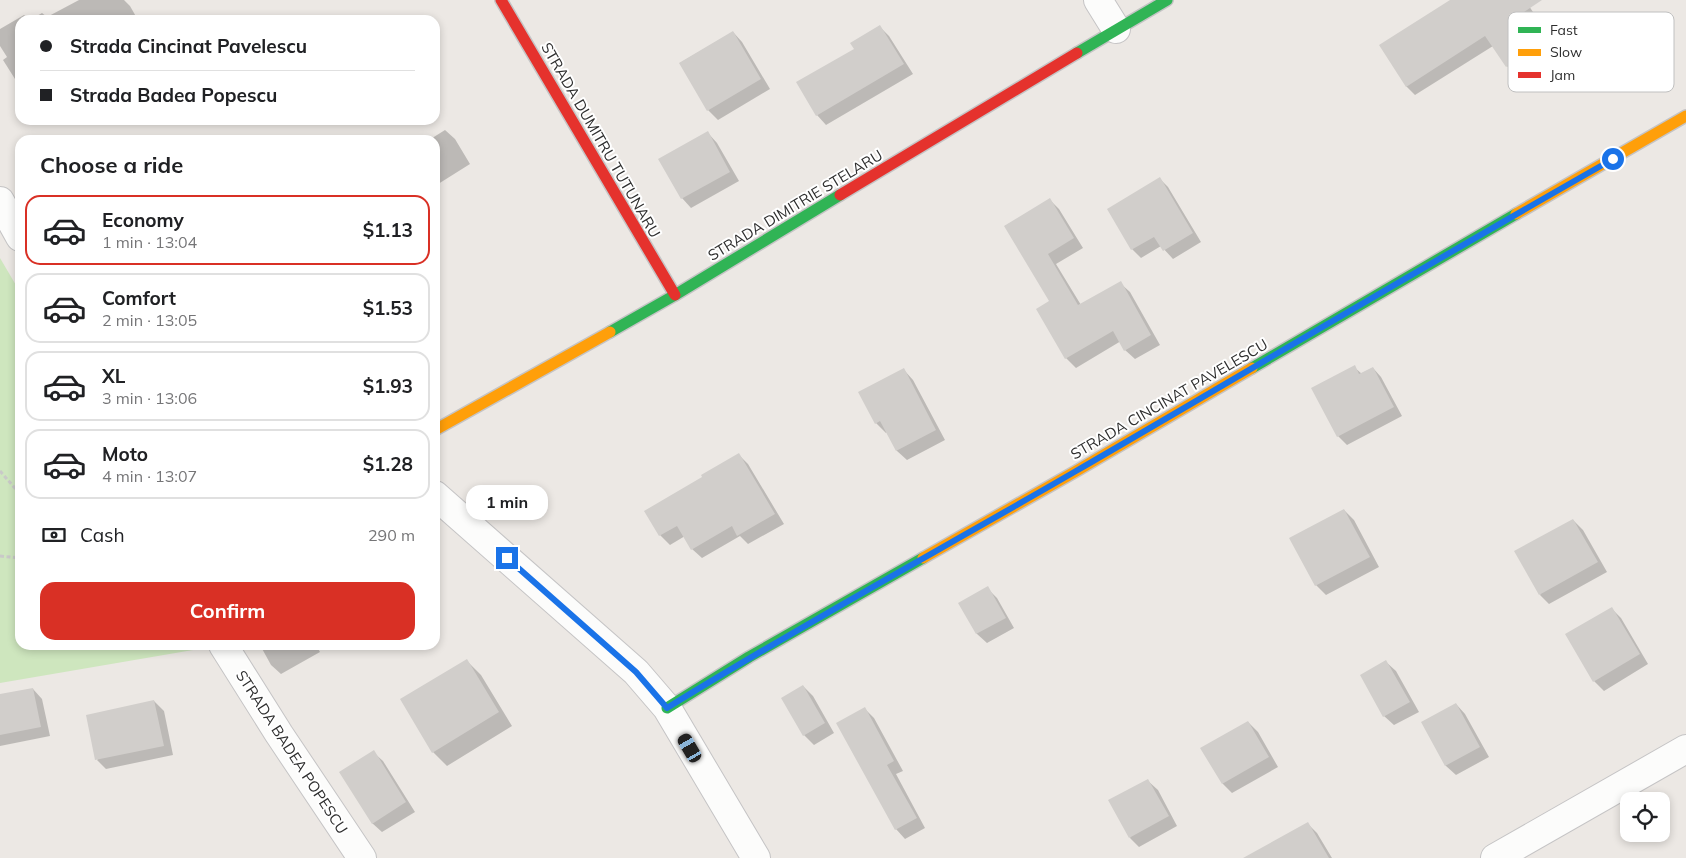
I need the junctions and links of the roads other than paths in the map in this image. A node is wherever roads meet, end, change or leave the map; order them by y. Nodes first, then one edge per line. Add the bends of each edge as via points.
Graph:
1 (501, 0) edge
2 (1098, 0) edge
3 (1167, 0) edge
4 (1116, 29) junction
5 (1686, 116) edge
6 (0, 201) edge
7 (15, 227) edge
8 (675, 295) junction
9 (440, 427) edge
10 (440, 499) edge
11 (226, 650) edge
12 (667, 708) junction
13 (1686, 750) edge
14 (362, 858) edge
15 (756, 858) edge
16 (1495, 858) edge

1 - 8 street, STRADA DUMITRU TUTUNARU
2 - 4 street
3 - 4 street, STRADA DIMITRIE STELARU
4 - 8 street, STRADA DIMITRIE STELARU
5 - 12 street, STRADA CINCINAT PAVELESCU via 1061,480 749,657
6 - 7 street
8 - 9 street, STRADA DIMITRIE STELARU
10 - 12 street via 636,672
11 - 14 street, STRADA BADEA POPESCU
12 - 15 street
13 - 16 street

